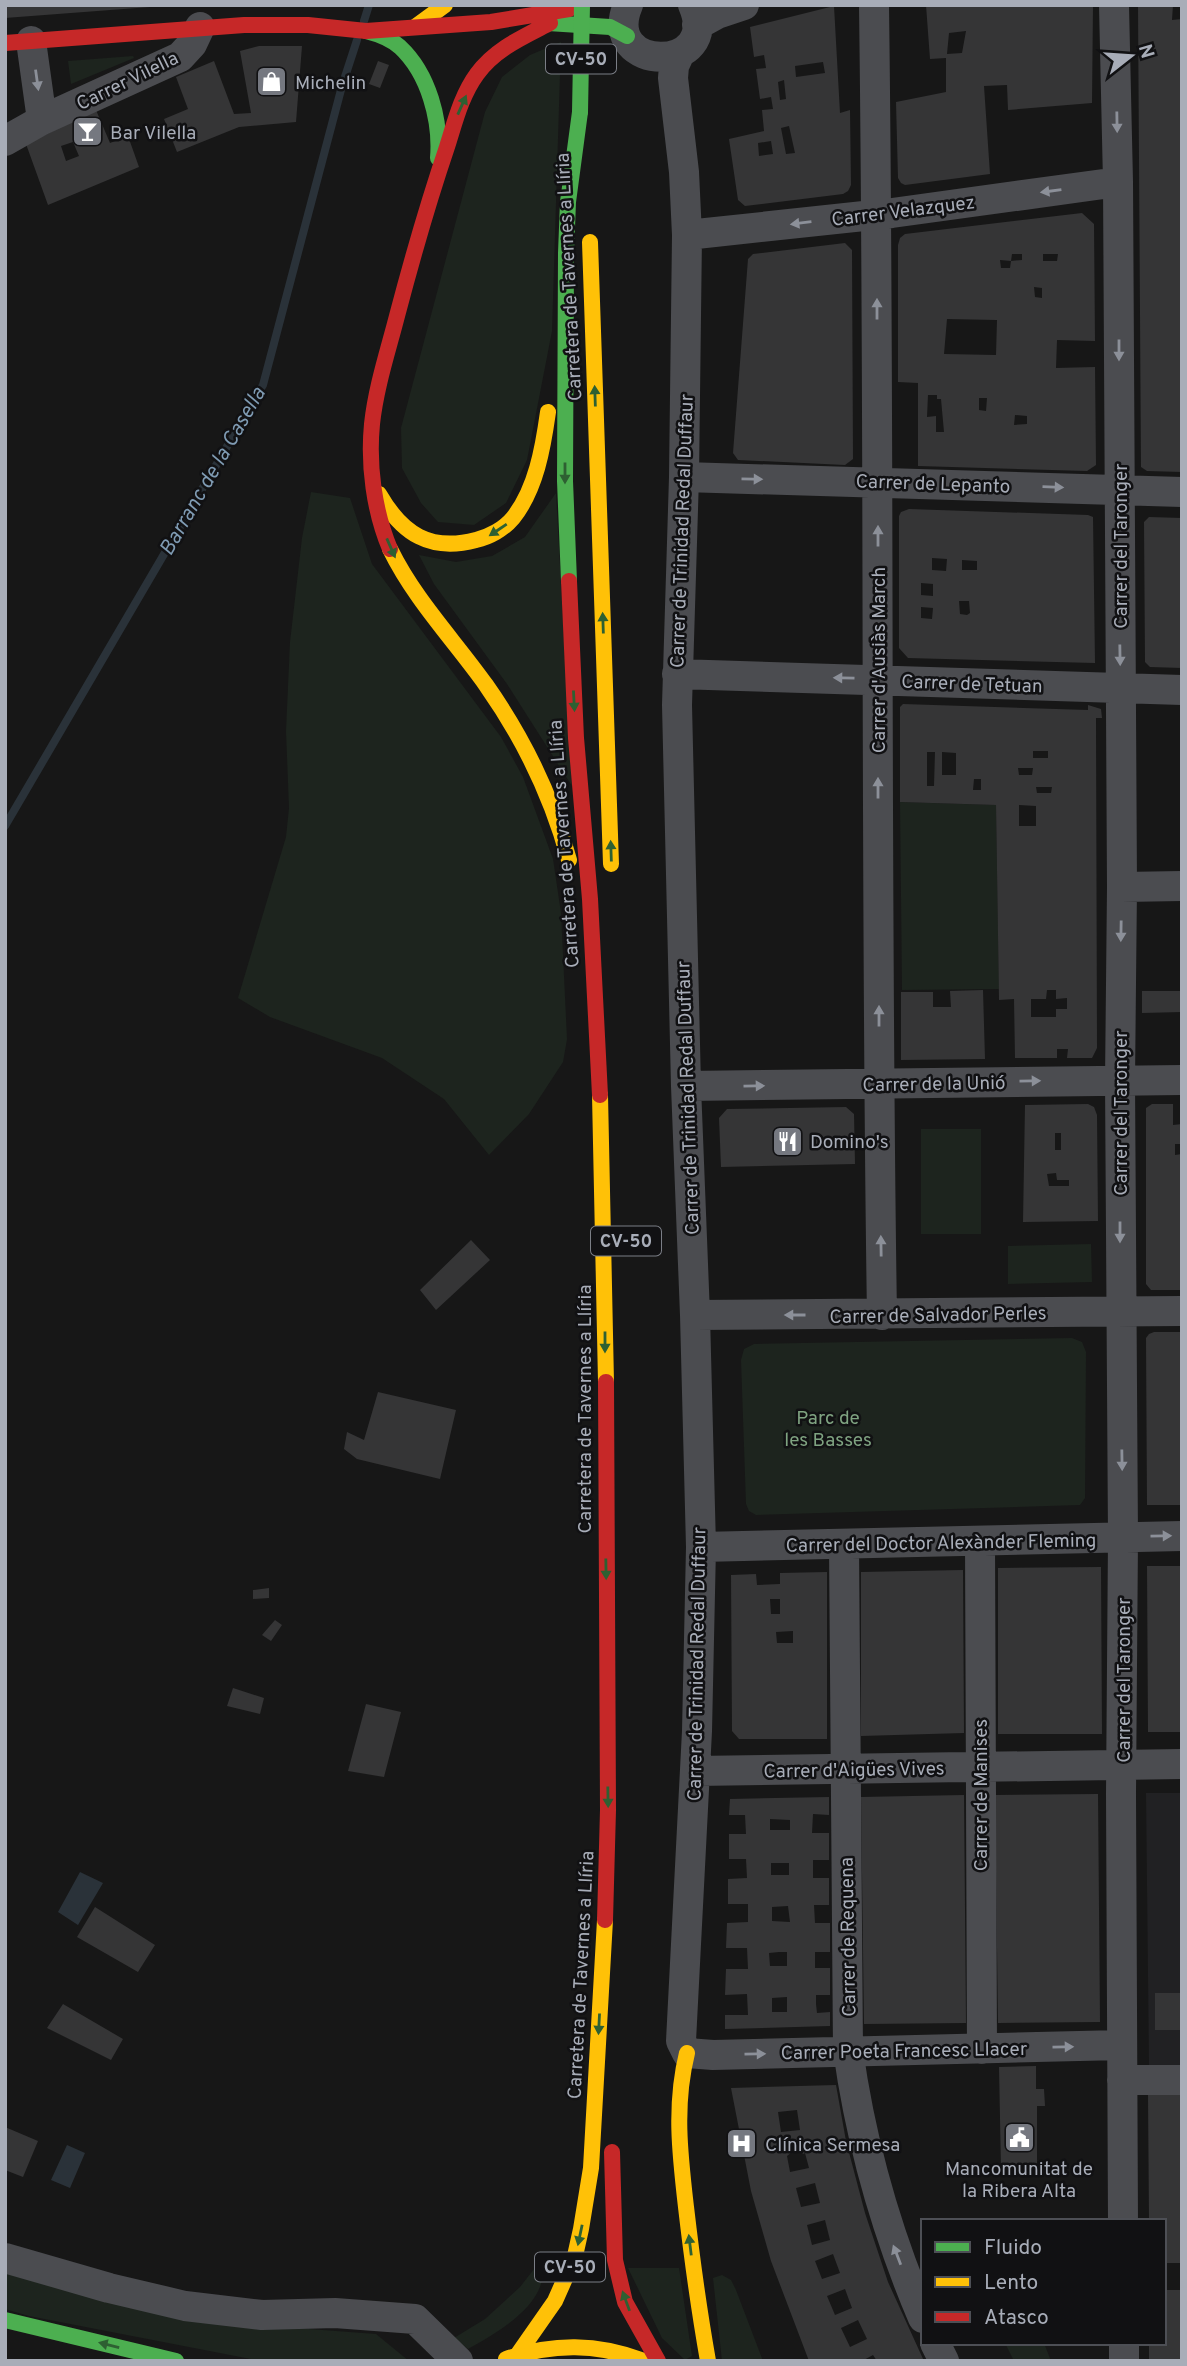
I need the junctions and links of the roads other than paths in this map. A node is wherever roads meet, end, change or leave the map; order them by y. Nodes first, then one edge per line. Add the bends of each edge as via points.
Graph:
1 (445, 5) edge
2 (582, 5) edge
3 (592, 5) edge
4 (628, 5) edge
5 (744, 5) edge
6 (874, 5) edge
7 (1114, 5) edge
8 (695, 15) edge
9 (187, 20) edge
10 (491, 22) junction
11 (550, 23) junction
12 (415, 27) junction
13 (393, 35) junction
14 (18, 41) edge
15 (631, 42) junction
16 (680, 53) junction
17 (580, 112) junction
18 (42, 120) junction
19 (5, 141) edge
20 (681, 141) junction
21 (586, 176) dead end
22 (1118, 183) junction
23 (431, 192) junction
24 (877, 214) junction
25 (590, 229) dead end
26 (687, 235) junction
27 (565, 306) junction
28 (684, 477) junction
29 (878, 481) junction
30 (374, 483) junction
31 (1118, 489) junction
32 (1182, 492) edge
33 (677, 674) junction
34 (877, 679) junction
35 (1121, 688) junction
36 (1182, 690) edge
37 (612, 877) dead end
38 (1182, 886) edge
39 (1122, 887) junction
40 (1182, 1080) edge
41 (1120, 1081) junction
42 (879, 1084) junction
43 (686, 1086) junction
44 (605, 1273) junction
45 (1121, 1311) junction
46 (1182, 1311) edge
47 (695, 1315) junction
48 (882, 1315) junction
49 (1182, 1536) edge
50 (1123, 1538) junction
51 (980, 1542) junction
52 (844, 1545) junction
53 (701, 1547) junction
54 (1182, 1764) edge
55 (980, 1766) junction
56 (1122, 1766) junction
57 (845, 1769) junction
58 (695, 1771) junction
59 (1121, 2045) junction
60 (982, 2049) junction
61 (848, 2050) junction
62 (687, 2053) junction
63 (1122, 2080) junction
64 (1182, 2080) edge
65 (612, 2132) dead end
66 (1123, 2219) edge
67 (5, 2258) edge
68 (921, 2313) edge
69 (5, 2320) edge
70 (936, 2345) edge
71 (518, 2354) junction
72 (176, 2361) edge
73 (458, 2361) edge
74 (502, 2361) edge
75 (644, 2361) edge
76 (658, 2361) edge
77 (708, 2361) edge
78 (944, 2361) edge

1 - 12 main road
2 - 17 main road, Carretera de Tavernes a Llíria / CV-50, bridge
3 - 10 main road
4 - 15 street via 625,19
5 - 8 street
6 - 24 street, Carrer d'Ausiàs March
7 -> 22 street, Carrer del Taronger
8 - 16 street via 692,41
9 - 13 main road via 308,25
9 - 14 main road
9 - 18 street, Carrer Vilella via 192,44 180,57
10 - 11 main road
10 - 12 main road
11 - 15 main road via 610,27
23 -> 11 main road via 475,76 496,53
12 - 13 main road
13 - 23 main road via 411,60 435,114 439,153
14 -> 18 street
15 - 16 street via 641,53 656,58
15 - 20 street, Carrer de Trinidad Redal Duffaur via 657,82
16 - 20 street, Carrer de Trinidad Redal Duffaur via 673,78
17 - 21 main road, Carretera de Tavernes a Llíria / CV-50
17 - 27 main road, Carretera de Tavernes a Llíria / CV-50 via 568,202
18 - 19 street, Carrer Vilella
20 - 26 street, Carrer de Trinidad Redal Duffaur
22 -> 24 street, Carrer Velazquez
22 -> 31 street, Carrer del Taronger
23 - 30 main road via 377,396 371,436
24 -> 26 street, Carrer Velazquez
29 -> 24 street, Carrer d'Ausiàs March
37 -> 25 main road, Carretera de Tavernes a Llíria
26 - 28 street, Carrer de Trinidad Redal Duffaur
27 -> 30 main road via 543,444 512,520 489,536 463,545 441,545 400,524
27 -> 44 main road, Carretera de Tavernes a Llíria / CV-50 via 569,610 600,1091
28 -> 29 street, Carrer de Lepanto
28 - 33 street, Carrer de Trinidad Redal Duffaur
29 -> 31 street, Carrer de Lepanto
34 -> 29 street, Carrer d'Ausiàs March
30 -> 44 main road via 389,547 410,585 487,687 528,753 562,831 578,917 595,1200
31 - 32 street, Carrer de Lepanto
31 -> 35 street, Carrer del Taronger
34 -> 33 street, Carrer de Tetuan
33 - 43 street, Carrer de Trinidad Redal Duffaur
34 - 35 street, Carrer de Tetuan
42 -> 34 street, Carrer d'Ausiàs March
35 - 36 street, Carrer de Tetuan
35 - 39 street, Carrer del Taronger
38 - 39 street
39 -> 41 street, Carrer del Taronger
40 - 41 street, Carrer de la Unió
42 -> 41 street, Carrer de la Unió
41 -> 45 street, Carrer del Taronger
43 -> 42 street, Carrer de la Unió
48 -> 42 street, Carrer d'Ausiàs March
43 - 47 street, Carrer de Trinidad Redal Duffaur
44 -> 71 main road, Carretera de Tavernes a Llíria / CV-50 via 608,1810 591,2168 575,2256 555,2301
45 - 46 street, Carrer de Salvador Perles
45 - 48 street, Carrer de Salvador Perles
45 -> 50 street, Carrer del Taronger
48 -> 47 street, Carrer de Salvador Perles
47 - 53 street, Carrer de Trinidad Redal Duffaur
50 -> 49 street, Carrer del Doctor Alexànder Fleming
50 - 51 street, Carrer del Doctor Alexànder Fleming
50 - 56 street, Carrer del Taronger
51 - 52 street, Carrer del Doctor Alexànder Fleming
51 - 55 street, Carrer de Manises
52 - 53 street, Carrer del Doctor Alexànder Fleming
52 - 57 street, Carrer de Requena
53 - 58 street, Carrer de Trinidad Redal Duffaur
54 - 56 street, Carrer d'Aigües Vives
55 - 56 street, Carrer d'Aigües Vives
55 - 57 street, Carrer d'Aigües Vives
55 - 60 street, Carrer de Manises
56 - 59 street, Carrer del Taronger
57 - 58 street, Carrer d'Aigües Vives
57 - 61 street, Carrer de Requena
58 - 62 street, Carrer de Trinidad Redal Duffaur via 681,2042
60 -> 59 street, Carrer Poeta Francesc Llacer
59 - 63 street, Carrer del Taronger
60 - 61 street, Carrer Poeta Francesc Llacer
62 -> 61 street, Carrer Poeta Francesc Llacer
68 -> 61 street, Carrer de Requena via 877,2196
77 -> 62 main road via 680,2162 677,2102
63 - 64 street
63 - 66 street, Carrer del Taronger
76 -> 65 main road, CV-50 via 625,2302 615,2260
67 - 73 street via 185,2306 262,2315 335,2313 415,2319
72 -> 69 main road
70 - 78 street
71 - 74 main road
71 - 75 main road via 542,2348 593,2347

